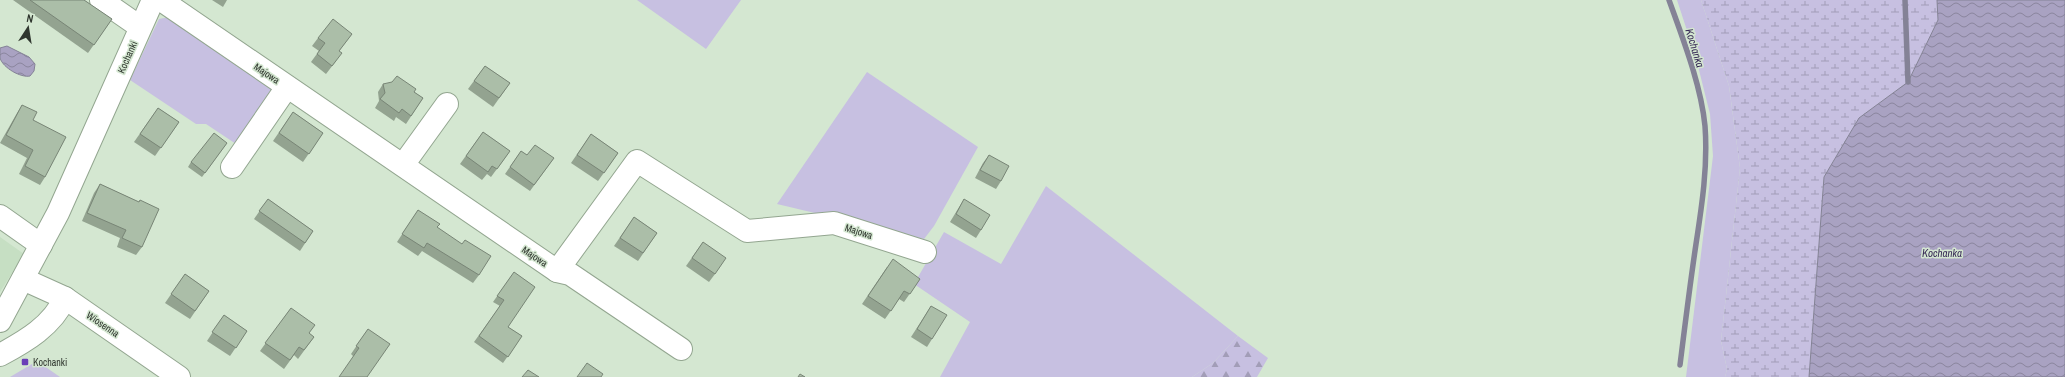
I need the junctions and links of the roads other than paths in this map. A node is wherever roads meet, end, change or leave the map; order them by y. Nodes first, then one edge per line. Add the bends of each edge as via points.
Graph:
1 (101, 0) edge
2 (153, 0) edge
3 (161, 0) edge
4 (140, 27) junction
5 (287, 87) junction
6 (447, 104) dead end
7 (403, 165) junction
8 (232, 167) dead end
9 (0, 216) edge
10 (41, 245) junction
11 (925, 252) dead end
12 (557, 271) junction
13 (23, 279) junction
14 (65, 298) junction
15 (0, 321) edge
16 (681, 349) dead end
17 (0, 355) edge
18 (179, 377) edge

1 - 4 street
2 - 4 street, Kochanki
3 - 5 street, Majowa
4 - 10 street, Kochanki via 58,213
5 - 7 street, Majowa
5 - 8 street
6 - 7 street
7 - 12 street, Majowa
9 - 10 street
10 - 13 street, Kochanki
11 - 12 street, Majowa via 834,223 747,231 637,161
12 - 16 street via 570,274
13 - 14 street, Wiosenna
13 - 15 street, Kochanki
14 - 17 street via 59,312 49,323 18,346
14 - 18 street, Wiosenna

